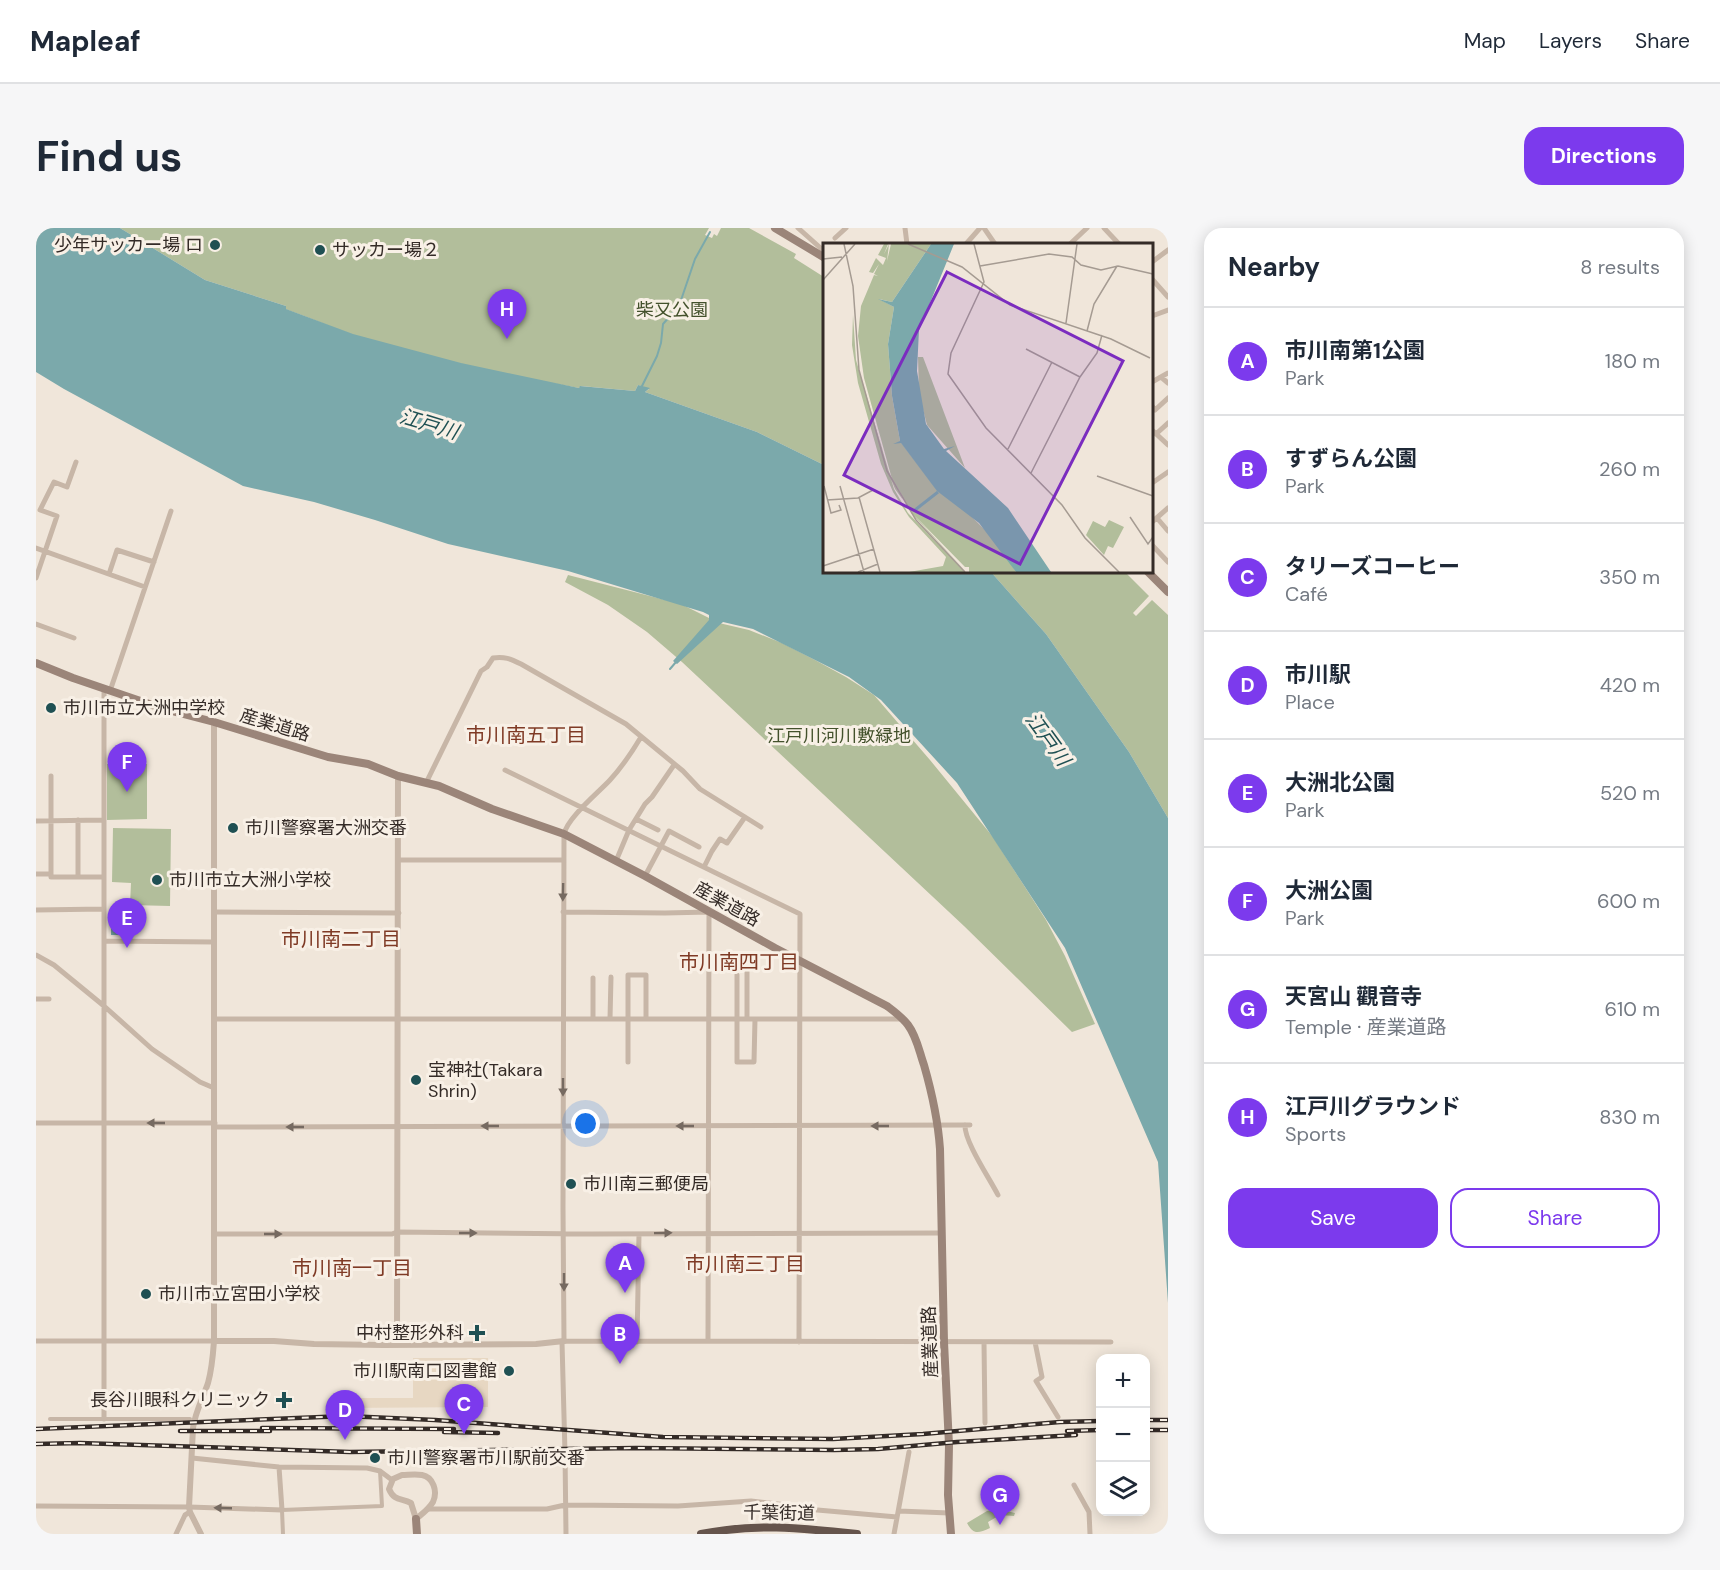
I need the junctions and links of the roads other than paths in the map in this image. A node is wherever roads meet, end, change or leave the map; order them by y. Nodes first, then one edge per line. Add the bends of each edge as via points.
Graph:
1 (775, 228) edge
2 (798, 228) edge
3 (846, 228) edge
4 (905, 228) edge
5 (982, 228) edge
6 (1087, 228) edge
7 (1104, 228) edge
8 (835, 238) dead end
9 (907, 243) edge
10 (967, 243) edge
11 (994, 243) edge
12 (1071, 243) edge
13 (1118, 243) edge
14 (823, 250) edge
15 (1168, 250) edge
16 (823, 257) edge
17 (1153, 261) edge
18 (1153, 280) edge
19 (1168, 297) edge
20 (1168, 310) edge
21 (1153, 316) edge
22 (1168, 373) edge
23 (1161, 377) junction
24 (1153, 381) edge
25 (1168, 383) edge
26 (1168, 398) edge
27 (1153, 407) edge
28 (1168, 423) edge
29 (1154, 432) edge
30 (1168, 445) edge
31 (76, 462) dead end
32 (1168, 472) edge
33 (1153, 482) edge
34 (36, 499) edge
35 (43, 503) junction
36 (1168, 508) edge
37 (171, 511) dead end
38 (1154, 520) edge
39 (1168, 531) edge
40 (1153, 546) edge
41 (36, 548) edge
42 (45, 551) junction
43 (154, 562) junction
44 (1168, 562) edge
45 (37, 571) edge
46 (1152, 573) edge
47 (109, 574) junction
48 (36, 578) edge
49 (145, 587) junction
50 (1168, 592) edge
51 (36, 624) edge
52 (74, 638) dead end
53 (36, 663) edge
54 (107, 690) junction
55 (214, 722) junction
56 (641, 737) junction
57 (674, 765) junction
58 (505, 770) dead end
59 (51, 776) dead end
60 (398, 776) junction
61 (426, 783) junction
62 (583, 808) junction
63 (745, 818) junction
64 (636, 819) junction
65 (78, 820) junction
66 (104, 820) junction
67 (36, 821) edge
68 (52, 821) junction
69 (760, 827) dead end
70 (629, 830) junction
71 (658, 830) dead end
72 (564, 834) junction
73 (662, 846) junction
74 (699, 847) dead end
75 (399, 860) junction
76 (563, 860) junction
77 (615, 861) junction
78 (704, 867) junction
79 (36, 874) edge
80 (51, 874) junction
81 (645, 876) junction
82 (78, 877) junction
83 (104, 878) junction
84 (104, 909) junction
85 (36, 910) edge
86 (213, 912) junction
87 (563, 912) junction
88 (709, 912) junction
89 (399, 913) junction
90 (104, 941) junction
91 (214, 942) junction
92 (36, 956) edge
93 (801, 962) junction
94 (747, 968) dead end
95 (737, 975) dead end
96 (593, 978) dead end
97 (610, 978) dead end
98 (36, 999) edge
99 (49, 999) dead end
100 (104, 1006) junction
101 (214, 1019) junction
102 (562, 1019) junction
103 (593, 1019) junction
104 (610, 1019) junction
105 (628, 1019) junction
106 (646, 1019) junction
107 (709, 1019) junction
108 (737, 1019) junction
109 (747, 1019) junction
110 (754, 1019) junction
111 (800, 1019) junction
112 (904, 1019) junction
113 (398, 1020) junction
114 (628, 1062) dead end
115 (214, 1088) junction
116 (36, 1123) edge
117 (103, 1123) junction
118 (214, 1125) junction
119 (398, 1126) junction
120 (563, 1126) junction
121 (709, 1126) junction
122 (800, 1126) junction
123 (939, 1126) junction
124 (998, 1195) dead end
125 (397, 1232) junction
126 (564, 1233) junction
127 (709, 1233) junction
128 (942, 1233) junction
129 (215, 1234) junction
130 (639, 1234) junction
131 (801, 1234) junction
132 (36, 1341) edge
133 (103, 1341) junction
134 (214, 1341) junction
135 (563, 1341) junction
136 (708, 1341) junction
137 (637, 1342) junction
138 (799, 1342) junction
139 (944, 1342) junction
140 (984, 1342) junction
141 (1035, 1342) junction
142 (1111, 1342) dead end
143 (397, 1345) junction
144 (1058, 1417) dead end
145 (50, 1419) dead end
146 (104, 1419) junction
147 (190, 1419) dead end
148 (986, 1423) dead end
149 (909, 1452) dead end
150 (192, 1458) junction
151 (279, 1467) junction
152 (380, 1471) junction
153 (392, 1480) junction
154 (1074, 1485) dead end
155 (565, 1505) junction
156 (36, 1506) edge
157 (190, 1509) junction
158 (427, 1509) junction
159 (282, 1510) junction
160 (949, 1513) junction
161 (898, 1514) junction
162 (417, 1519) junction
163 (176, 1534) edge
164 (201, 1534) edge
165 (283, 1534) edge
166 (417, 1534) edge
167 (566, 1534) edge
168 (701, 1534) edge
169 (857, 1534) edge
170 (894, 1534) edge
171 (951, 1534) edge
172 (1090, 1534) edge

1 - 16 main road
2 - 14 street
3 - 8 street
4 - 9 street
5 - 10 street
5 - 11 street
6 - 12 street
7 - 13 street
15 - 17 street
18 - 19 street
20 - 21 street
22 - 23 street
23 - 24 street
23 - 25 street
26 - 27 street via 1155,410
28 - 29 street
29 - 30 street
31 - 35 street via 67,487 54,482
32 - 33 street
34 - 35 street
35 - 42 street via 40,510 57,516
36 - 38 street
37 - 43 street
38 - 39 street
40 - 44 street
41 - 42 street
42 - 45 street
42 - 47 street
43 - 47 street via 117,550
43 - 49 street
45 - 48 street
46 - 50 main road
47 - 49 street
49 - 54 street
51 - 52 street
53 - 54 main road, 産業道路
54 - 55 main road, 産業道路
54 - 66 street
55 - 60 main road, 産業道路 via 328,757 368,764
55 - 86 street
56 - 57 street
56 - 61 street via 606,711 510,658 493,658 481,671
56 - 62 street via 612,779
57 - 63 street via 700,789
57 - 64 street
58 - 62 street
59 - 68 street
60 - 61 main road, 産業道路
60 - 75 street
61 - 72 main road, 産業道路
62 - 70 street
62 - 72 street via 566,825
63 - 69 street
63 - 78 street via 727,843 720,839
64 - 70 street
64 - 71 street
65 - 66 street
65 - 68 street
65 - 82 street
66 - 83 street
67 - 68 street
68 - 80 street
70 - 73 street
70 - 77 street
72 - 76 street
72 - 77 main road, 産業道路
73 - 74 street via 669,831
73 - 78 street
73 - 81 street
75 - 76 street
75 - 89 street
76 -> 87 street
77 - 81 main road, 産業道路
78 - 93 street via 800,914
79 - 80 street
80 - 82 street
81 - 88 main road, 産業道路
82 - 83 street
83 - 84 street
84 - 85 street
84 - 90 street
86 - 89 street
86 - 91 street
87 - 88 street
87 - 102 street
88 - 93 main road, 産業道路
88 - 107 street
89 - 113 street
90 - 91 street
90 - 100 street
91 - 101 street
92 - 100 street via 54,965
93 - 111 street
93 - 112 main road, 産業道路 via 887,1006
94 - 109 street
95 - 108 street
96 - 103 street
97 - 104 street
98 - 99 street
100 - 115 street via 152,1049
100 - 117 street
101 - 113 street
101 - 115 street
102 - 103 street
102 - 113 street
102 -> 120 street
103 - 104 street
104 - 105 street
105 - 106 street
105 - 106 street via 628,975 646,975
105 - 114 street
106 - 107 street
107 - 108 street
107 - 121 street
108 - 109 street
108 - 110 street via 737,1062 754,1062
109 - 110 street
110 - 111 street
111 - 112 street
111 - 122 street
112 - 123 main road, 産業道路 via 917,1042
113 - 119 street
115 - 118 street
116 - 117 street
118 -> 117 street
117 - 133 street
119 -> 118 street
118 - 129 street
120 -> 119 street
119 - 125 street
121 -> 120 street
120 - 126 street
121 - 122 street
121 - 127 street
123 -> 122 street
122 - 131 street
123 - 124 street via 968,1125 964,1130
123 - 128 main road, 産業道路
125 -> 126 street
129 -> 125 street
125 - 143 street
126 - 130 street
126 -> 135 street
130 -> 127 street
127 - 131 street
127 - 136 street
128 - 131 street
128 - 139 main road, 産業道路
129 - 134 street
130 - 137 street
131 - 138 street
132 - 133 street
133 - 134 street
133 - 146 street
134 - 143 street
134 - 150 street via 213,1364 194,1417
135 - 137 street
135 - 143 street
135 - 155 street
136 - 137 street
136 - 138 street
138 - 139 street
139 - 140 street
139 - 160 main road, 産業道路
140 - 141 street
140 - 148 street
141 - 142 street
141 - 144 street via 1042,1377 1036,1381
145 - 146 street
146 - 147 street
149 - 161 street
150 - 151 street
150 - 157 street
151 - 152 street
151 - 159 street
152 - 153 street
152 - 159 street via 382,1506
153 - 158 street via 402,1475 428,1477 435,1493
153 - 162 street via 391,1494 411,1503
154 - 172 street via 1089,1512
155 - 158 street via 547,1509
155 - 161 street via 678,1506 751,1501 806,1509
155 - 167 street
156 - 157 street
159 -> 157 street
157 - 163 street
157 - 164 street
158 - 162 street
159 - 165 street
160 - 161 street
160 - 171 main road, 産業道路
161 - 170 street
162 - 166 main road
168 - 169 highway, 千葉街道 via 759,1527

